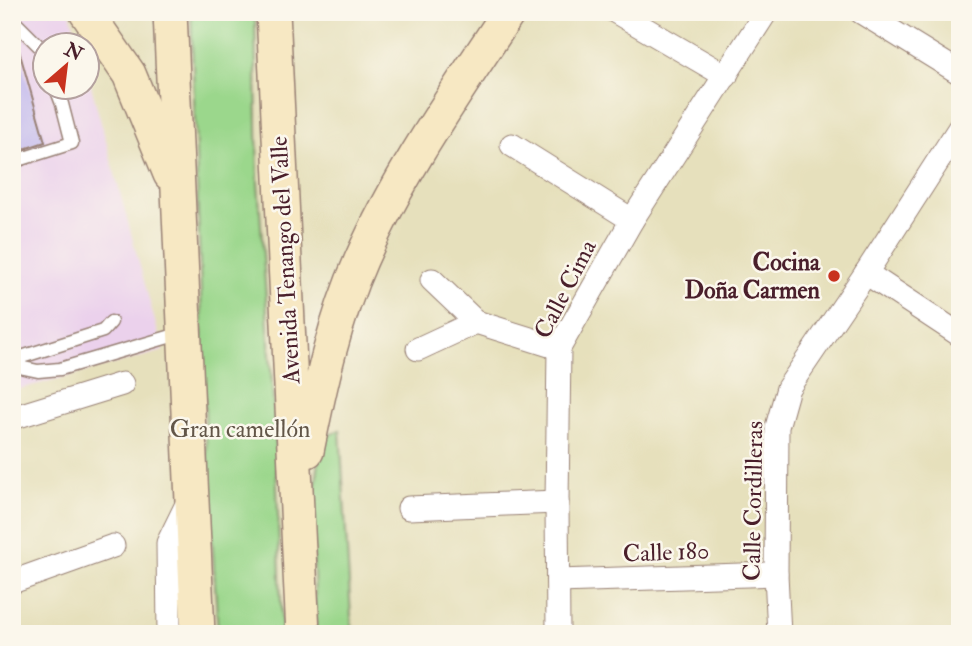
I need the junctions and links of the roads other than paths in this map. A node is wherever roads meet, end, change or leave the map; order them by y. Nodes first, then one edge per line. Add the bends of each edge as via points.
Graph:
1 (86, 12) edge
2 (274, 12) edge
3 (509, 12) edge
4 (616, 12) edge
5 (766, 12) edge
6 (861, 12) edge
7 (12, 19) edge
8 (165, 19) edge
9 (32, 39) edge
10 (960, 73) edge
11 (726, 76) junction
12 (61, 102) edge
13 (960, 127) edge
14 (512, 145) dead end
15 (12, 162) edge
16 (180, 199) junction
17 (632, 220) junction
18 (866, 273) junction
19 (432, 280) dead end
20 (111, 322) dead end
21 (476, 323) junction
22 (185, 332) junction
23 (960, 335) edge
24 (559, 348) junction
25 (418, 349) dead end
26 (12, 360) edge
27 (122, 384) dead end
28 (12, 418) edge
29 (192, 494) junction
30 (557, 502) junction
31 (297, 505) junction
32 (409, 508) dead end
33 (113, 546) dead end
34 (776, 575) junction
35 (12, 582) edge
36 (558, 582) junction
37 (169, 634) edge
38 (198, 634) edge
39 (303, 634) edge
40 (558, 634) edge
41 (779, 634) edge

1 - 16 main road via 129,74
2 - 31 main road, Avenida Tenango del Valle
3 - 31 main road via 406,170 360,261 324,365
4 - 11 street
5 - 11 street, Calle Cima
6 - 10 street
7 - 9 lane
8 - 16 main road
11 - 17 street, Calle Cima
12 - 15 lane via 72,143
13 - 18 street, Calle Cordilleras
14 - 17 street
16 - 22 main road
17 - 24 street, Calle Cima
18 - 23 street
18 - 34 street, Calle Cordilleras via 788,388 777,427
19 - 21 street
20 - 26 lane via 103,331
21 - 24 street
21 - 25 street
22 - 26 lane via 60,369 38,371
22 - 29 main road
24 - 30 street, Calle Cima
27 - 28 street
29 - 37 street via 168,543
29 - 38 main road
30 - 32 street
30 - 36 street, Calle Cima
31 - 39 main road, Avenida Tenango del Valle
33 - 35 street
34 - 36 street, Calle 180
34 - 41 street, Calle Cordilleras
36 - 40 street, Calle Cima

